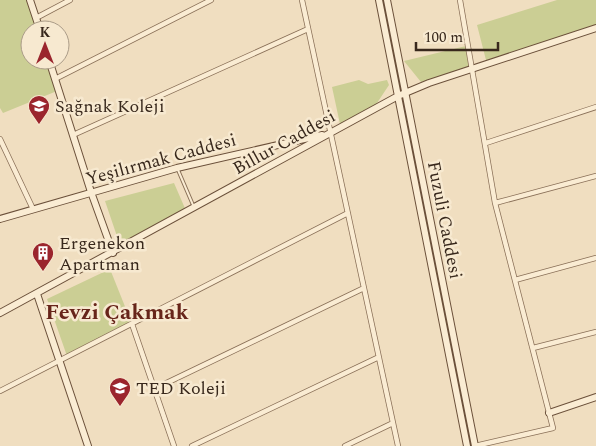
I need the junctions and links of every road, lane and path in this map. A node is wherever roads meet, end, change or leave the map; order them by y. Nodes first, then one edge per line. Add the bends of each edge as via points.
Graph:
1 (30, 0) edge
2 (70, 0) edge
3 (211, 0) edge
4 (302, 0) edge
5 (379, 0) edge
6 (387, 0) edge
7 (460, 0) edge
8 (36, 18) joint
9 (596, 28) edge
10 (308, 29) junction
11 (472, 68) junction
12 (52, 70) edge
13 (55, 79) junction
14 (401, 94) junction
15 (596, 107) edge
16 (331, 133) junction
17 (73, 135) junction
18 (0, 139) edge
19 (486, 143) junction
20 (177, 168) junction
21 (596, 176) edge
22 (91, 192) junction
23 (496, 203) junction
24 (195, 208) junction
25 (34, 209) junction
26 (348, 213) junction
27 (0, 219) edge
28 (113, 253) junction
29 (596, 258) edge
30 (515, 280) junction
31 (364, 288) junction
32 (37, 294) junction
33 (0, 313) edge
34 (132, 324) junction
35 (596, 332) edge
36 (533, 348) junction
37 (379, 357) junction
38 (60, 360) junction
39 (154, 389) junction
40 (0, 391) edge
41 (596, 397) edge
42 (550, 413) junction
43 (393, 423) junction
44 (88, 446) edge
45 (174, 446) edge
46 (192, 446) edge
47 (346, 446) edge
48 (398, 446) edge
49 (467, 446) edge
50 (475, 446) edge

1 - 8 street
2 - 8 street
3 - 13 street
4 - 10 street
5 - 14 street, Fuzuli Caddesi
6 - 14 street, Fuzuli Caddesi
7 - 11 street
9 - 11 street, Billur Caddesi
10 - 16 street
10 - 17 street
11 - 14 street, Billur Caddesi
11 - 19 street
12 - 13 street
13 - 17 street
14 - 16 street, Billur Caddesi
14 - 49 street, Fuzuli Caddesi
14 - 50 street, Fuzuli Caddesi
15 - 19 street
16 - 20 street, Yeşilırmak Caddesi
16 - 24 street, Billur Caddesi
16 - 26 street
17 - 22 street
18 - 25 street
19 - 23 street
20 - 22 street, Yeşilırmak Caddesi
20 - 24 lane
21 - 23 street
22 - 25 street, Yeşilırmak Caddesi
22 - 28 street
23 - 30 street
24 - 28 street, Billur Caddesi
25 - 27 street, Yeşilırmak Caddesi
26 - 31 street
26 - 34 street
28 - 32 street, Billur Caddesi
29 - 30 street
30 - 36 street
31 - 37 street
31 - 39 street
32 - 33 street, Billur Caddesi
32 - 38 street
34 - 38 street
34 - 39 street
35 - 36 street
36 - 42 street
37 - 43 street
37 - 46 street
38 - 40 street
38 - 44 street
39 - 45 street
41 - 42 street
42 - 50 street via 553,428
43 - 47 street
43 - 48 street

